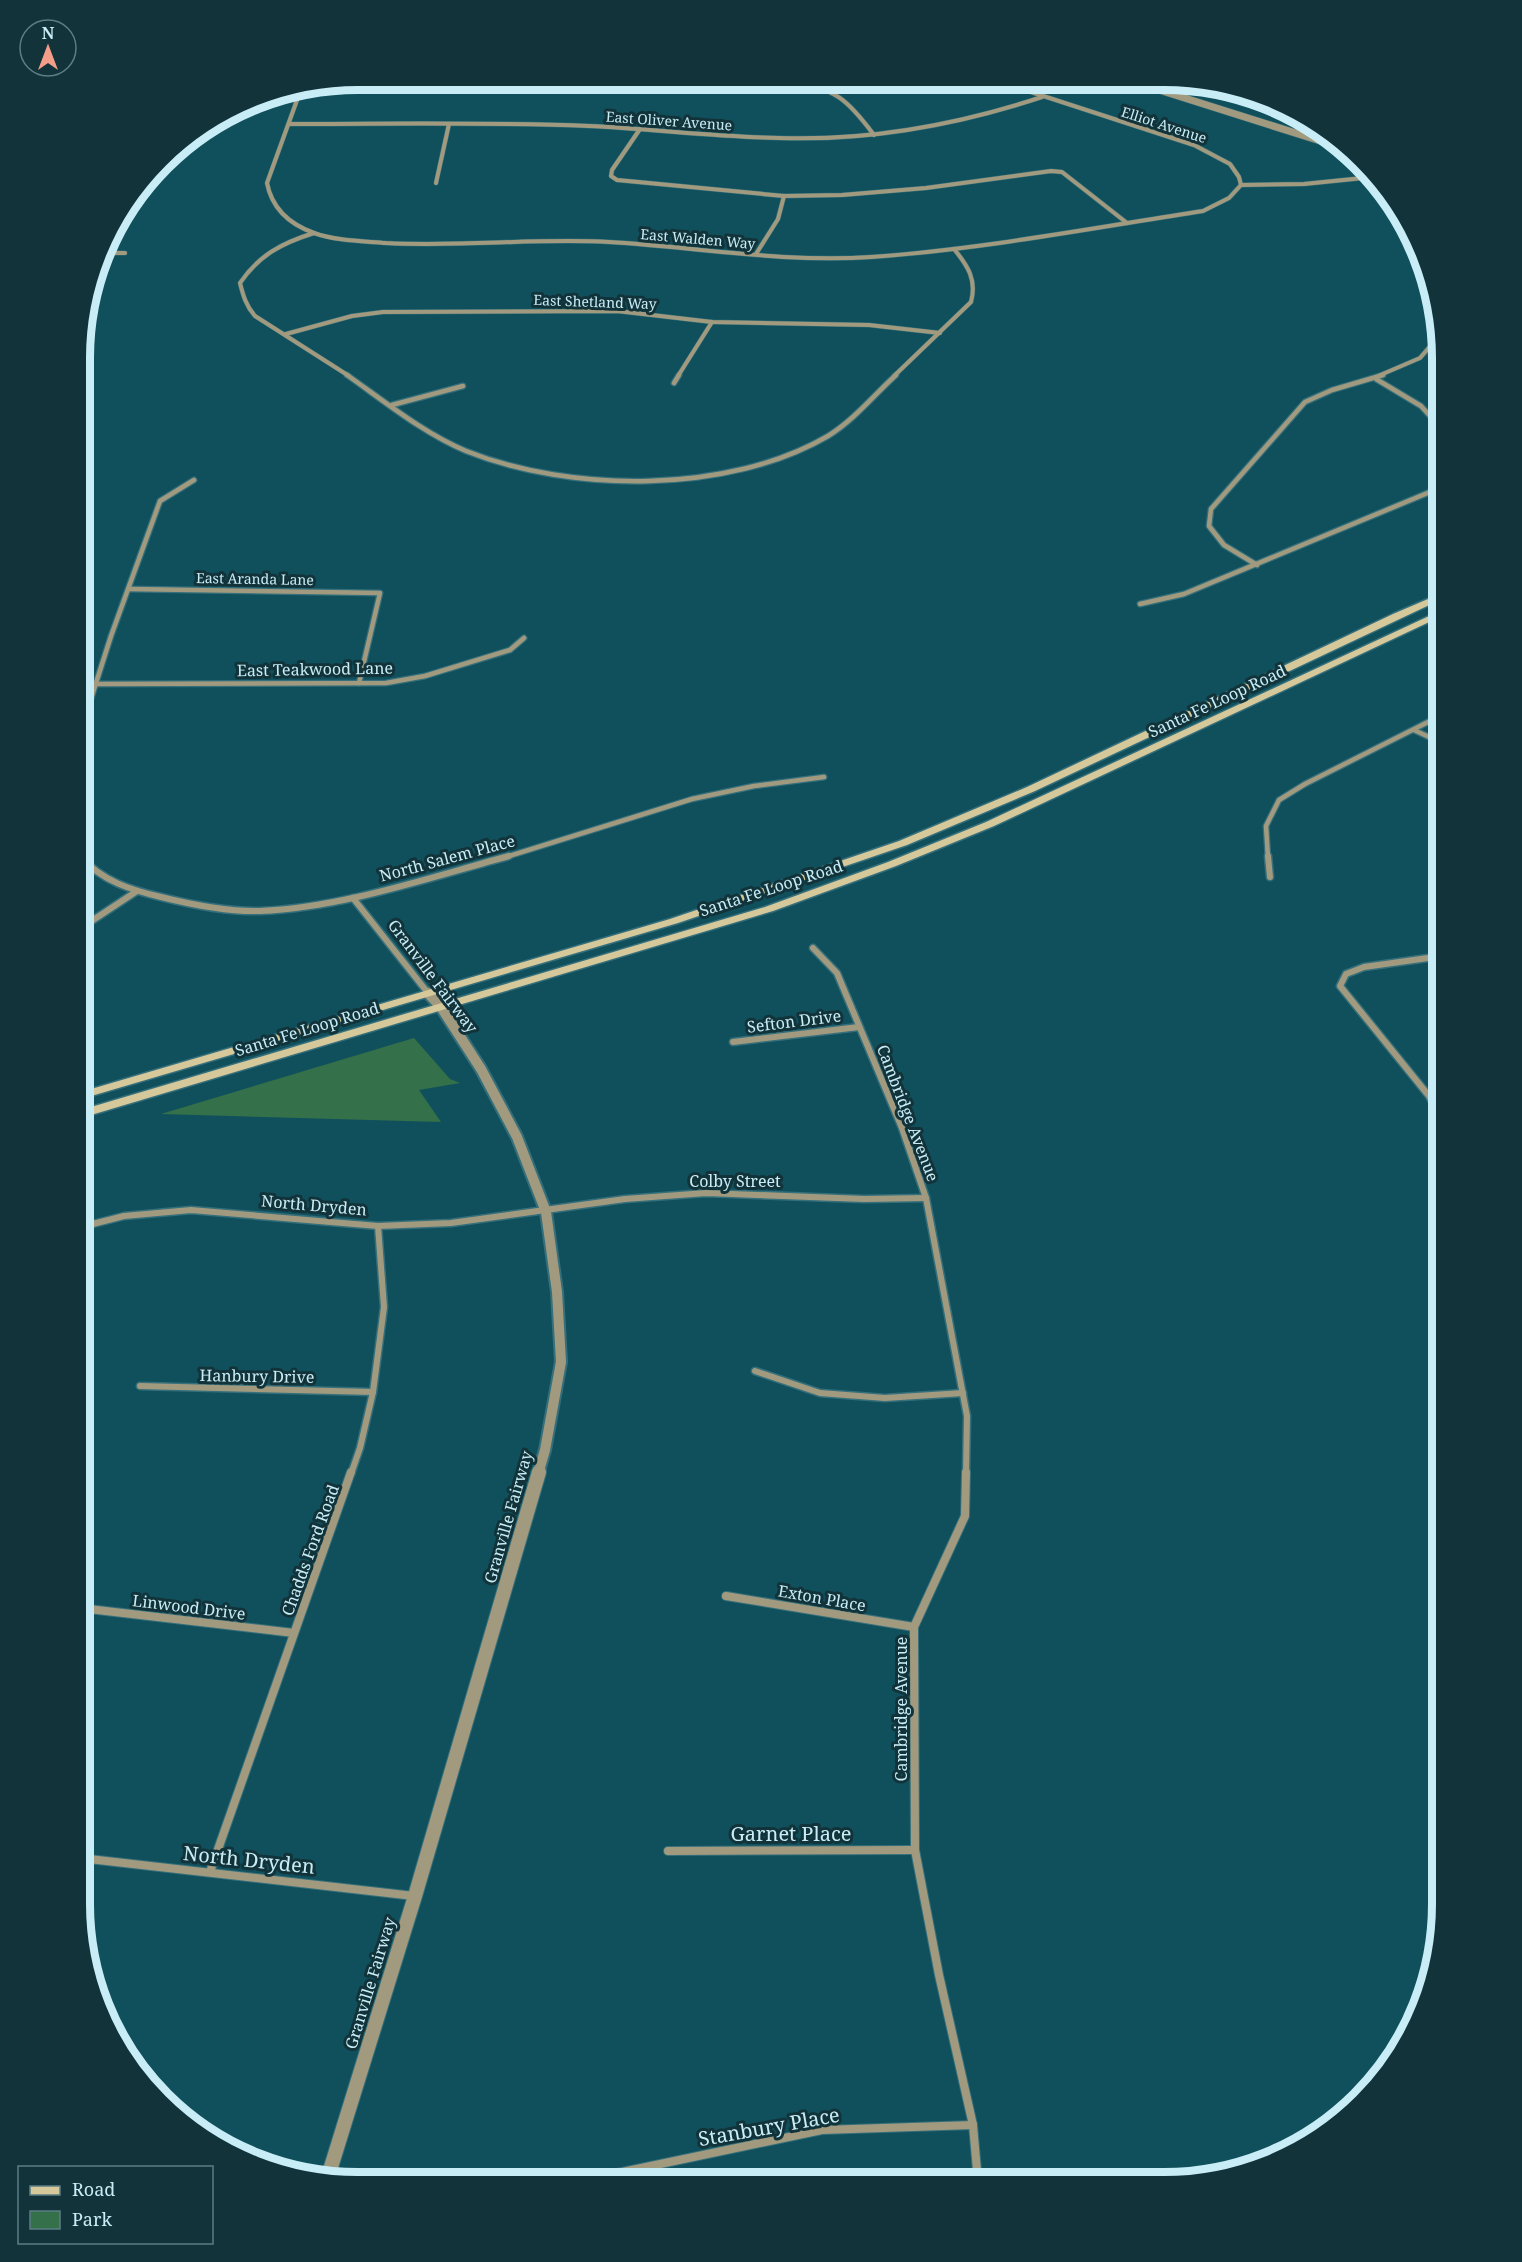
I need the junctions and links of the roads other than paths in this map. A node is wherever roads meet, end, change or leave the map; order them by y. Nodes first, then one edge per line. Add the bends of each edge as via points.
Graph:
1 (825, 90) edge
2 (1022, 90) edge
3 (1159, 90) edge
4 (299, 97) edge
5 (1042, 97) junction
6 (290, 124) junction
7 (449, 124) junction
8 (640, 129) junction
9 (873, 135) junction
10 (1322, 141) edge
11 (1362, 178) edge
12 (436, 183) dead end
13 (1241, 185) junction
14 (784, 196) junction
15 (1127, 223) junction
16 (314, 232) junction
17 (954, 249) junction
18 (112, 253) edge
19 (125, 253) dead end
20 (756, 254) junction
21 (712, 322) junction
22 (940, 333) junction
23 (286, 334) junction
24 (1431, 345) edge
25 (1376, 379) junction
26 (674, 382) dead end
27 (463, 386) dead end
28 (392, 405) junction
29 (1432, 414) edge
30 (194, 480) dead end
31 (1432, 491) edge
32 (1257, 565) junction
33 (129, 589) junction
34 (1432, 601) edge
35 (1140, 604) dead end
36 (1432, 618) edge
37 (524, 638) dead end
38 (359, 683) junction
39 (97, 684) junction
40 (90, 704) edge
41 (1432, 720) edge
42 (1414, 730) junction
43 (1432, 738) edge
44 (824, 777) dead end
45 (90, 866) edge
46 (1270, 877) dead end
47 (137, 891) junction
48 (353, 898) junction
49 (90, 922) edge
50 (813, 948) dead end
51 (1432, 957) edge
52 (428, 993) junction
53 (441, 1007) junction
54 (859, 1027) junction
55 (733, 1042) dead end
56 (90, 1093) edge
57 (1432, 1102) edge
58 (90, 1111) edge
59 (926, 1198) junction
60 (546, 1212) junction
61 (90, 1225) edge
62 (378, 1226) junction
63 (754, 1371) dead end
64 (140, 1386) dead end
65 (373, 1392) junction
66 (963, 1393) junction
67 (726, 1596) dead end
68 (90, 1609) edge
69 (914, 1627) junction
70 (294, 1633) junction
71 (915, 1850) junction
72 (668, 1851) dead end
73 (90, 1859) edge
74 (210, 1872) junction
75 (415, 1896) junction
76 (973, 2125) junction
77 (330, 2170) edge
78 (622, 2172) edge
79 (977, 2172) edge

1 - 9 street via 850,101
2 - 5 street, Elliot Avenue
3 - 10 street
4 - 6 street, East Walden Way
5 - 9 street, East Oliver Avenue via 958,122
5 - 13 street, Elliot Avenue via 1219,156 1233,166
6 - 7 street, East Oliver Avenue
6 - 16 street, East Walden Way via 267,183 270,199 283,216
7 - 8 street, East Oliver Avenue
7 - 12 street
8 - 9 street, East Oliver Avenue via 792,138
8 - 14 street via 612,170 611,176 616,180
11 - 13 street
13 - 15 street, East Walden Way via 1224,202 1203,211
14 - 15 street via 878,193 1051,171 1062,172
14 - 20 street via 778,218
15 - 17 street, East Walden Way
16 - 20 street, East Walden Way via 391,245 607,242
16 - 23 street via 268,252 250,265 240,283 244,301 255,315
17 - 20 street, East Walden Way via 858,257
17 - 22 street via 973,274 974,293 971,302
18 - 19 street
21 - 22 street, East Shetland Way via 869,326
21 - 23 street, East Shetland Way via 617,311 418,310 352,316
21 - 26 street
22 - 28 street via 829,435 806,449 767,463 714,475 611,480 523,468 466,451
23 - 28 street
24 - 25 street via 1420,358
25 - 29 street
25 - 32 street via 1332,390 1305,402 1211,509 1209,526 1224,545
27 - 28 street
30 - 33 street via 160,501
31 - 32 street
32 - 35 street via 1184,594
33 - 38 street, East Aranda Lane via 380,593
33 - 39 street
34 - 52 main road, Santa Fe Loop Road via 1031,789 903,843 674,921
36 - 53 main road, Santa Fe Loop Road via 990,824 892,864 769,909
37 - 38 street, East Teakwood Lane via 510,650 425,676
38 - 39 street, East Teakwood Lane
39 - 40 street
41 - 42 street
42 - 43 street
42 - 46 street via 1279,800 1266,826
44 - 48 street, North Salem Place via 711,794 554,843
45 - 47 street, North Salem Place
47 - 48 street, North Salem Place via 194,905 260,911
47 - 49 street
48 - 52 street, Granville Fairway
50 - 54 street, Cambridge Avenue via 837,973
51 - 57 street via 1364,967 1346,974 1340,986
52 - 53 street, Granville Fairway
52 - 56 main road, Santa Fe Loop Road
53 - 58 main road, Santa Fe Loop Road
53 - 60 street, Granville Fairway via 481,1069 517,1137
54 - 55 street, Sefton Drive
54 - 59 street, Cambridge Avenue via 902,1128
59 - 60 street, Colby Street via 706,1193
59 - 66 street, Cambridge Avenue
60 - 62 street, North Dryden via 451,1223
60 - 75 street, Granville Fairway via 561,1362 545,1450
61 - 62 street, North Dryden via 124,1216 190,1210
62 - 65 street, Chadds Ford Road via 384,1307
63 - 66 street via 820,1393 885,1398
64 - 65 street, Hanbury Drive
65 - 70 street, Chadds Ford Road via 360,1448
66 - 69 street, Cambridge Avenue via 967,1416 965,1515
67 - 69 street, Exton Place
68 - 70 street, Linwood Drive
69 - 71 street, Cambridge Avenue
70 - 74 street, Chadds Ford Road
71 - 72 street, Garnet Place
71 - 76 street, Cambridge Avenue
73 - 74 street, North Dryden
74 - 75 street, North Dryden
75 - 77 street, Granville Fairway
76 - 78 street, Stanbury Place via 822,2130
76 - 79 street, Cambridge Avenue

